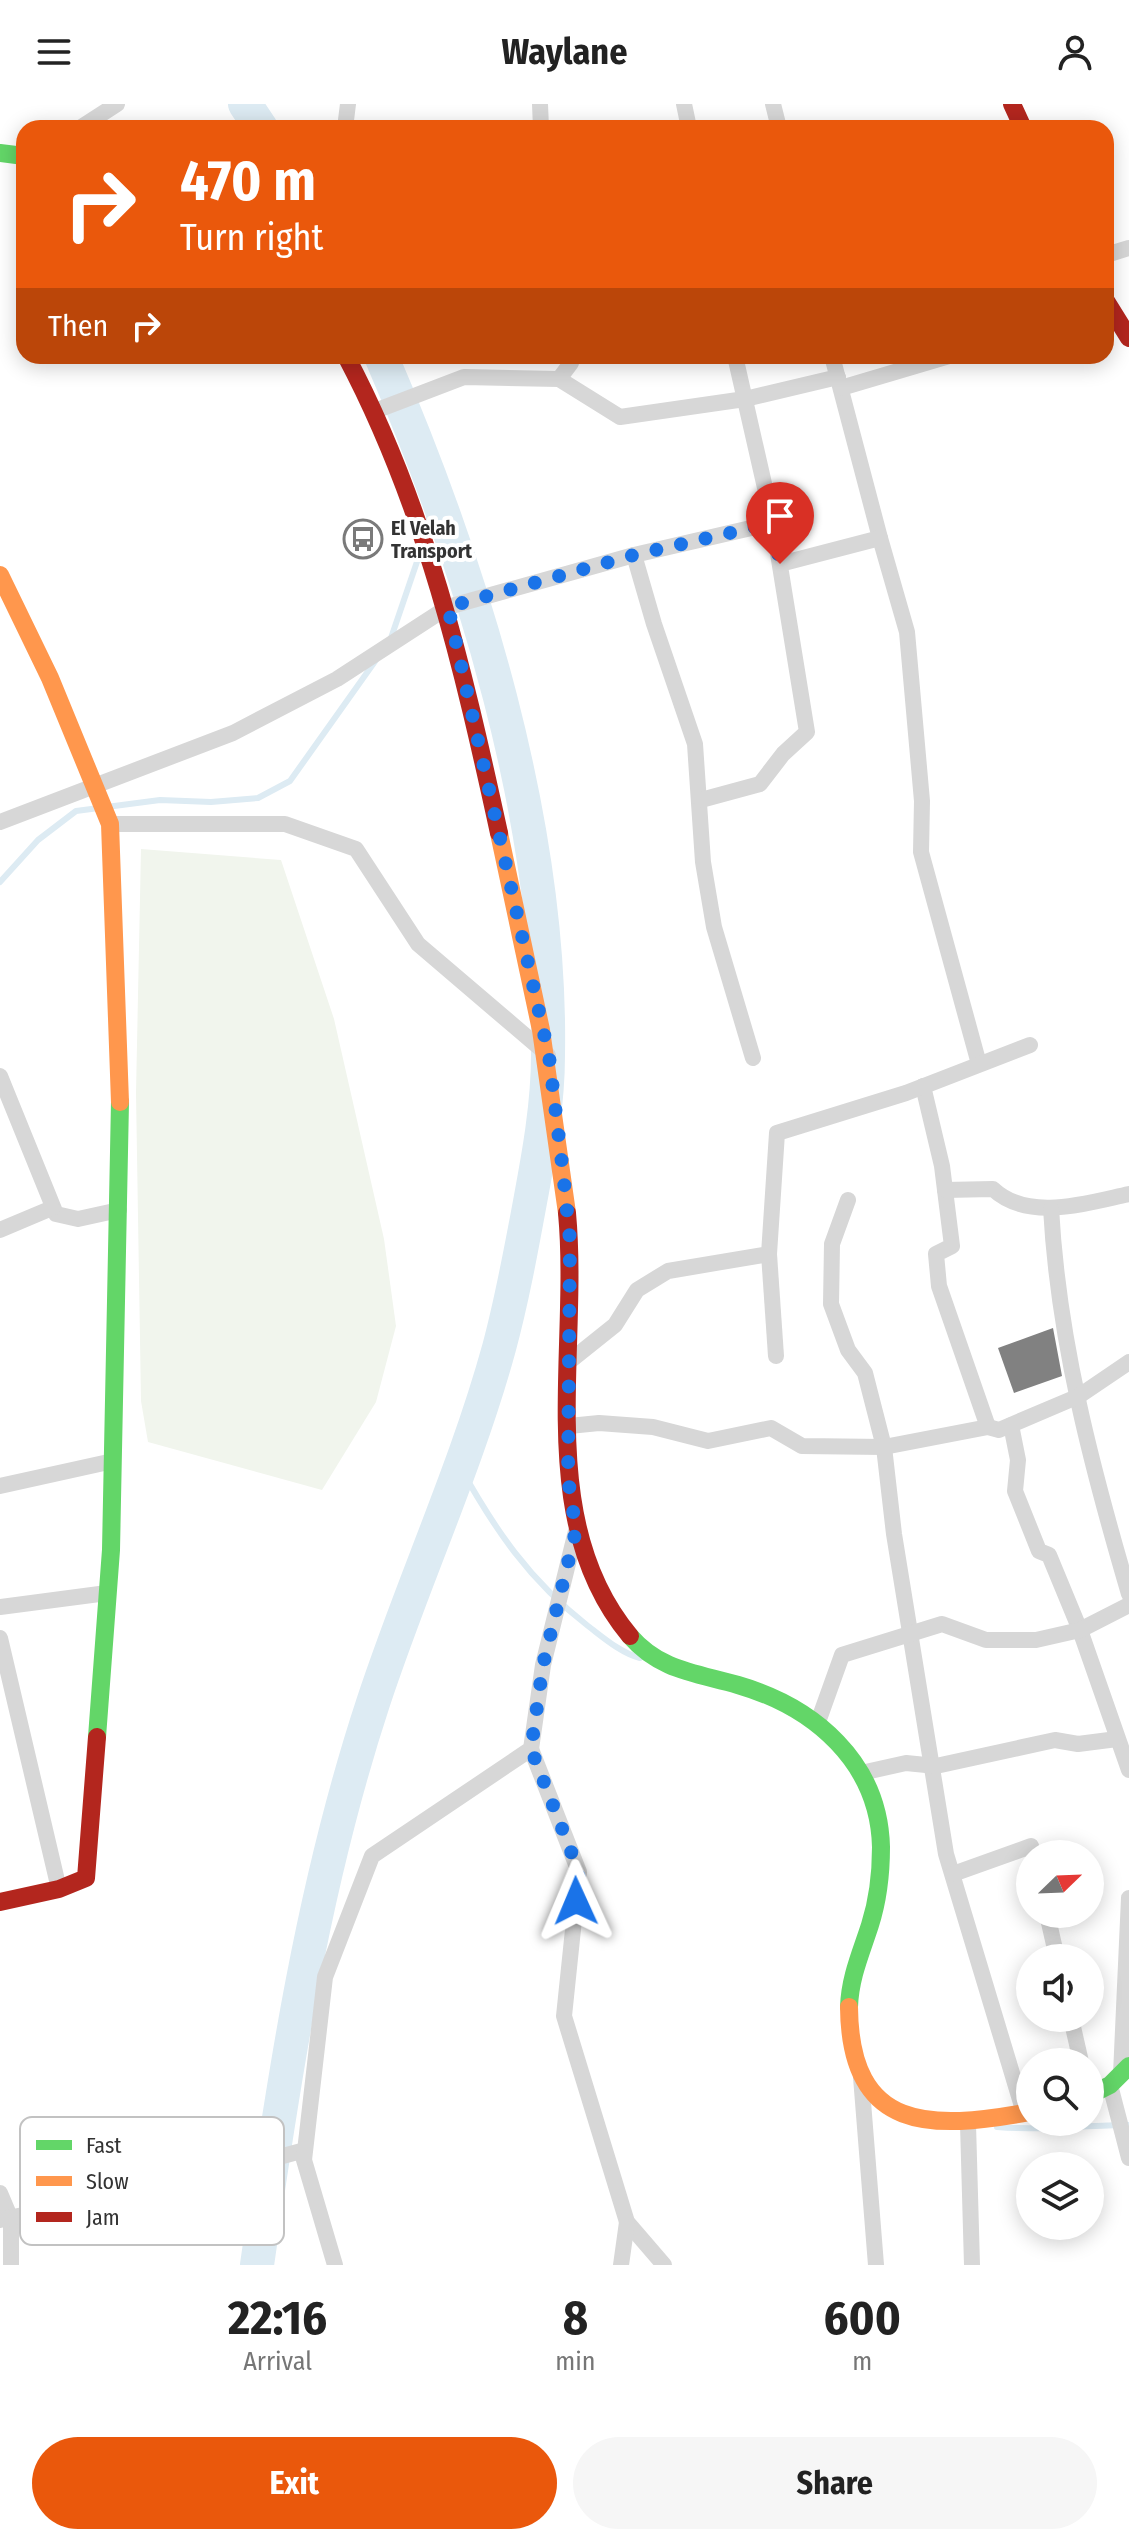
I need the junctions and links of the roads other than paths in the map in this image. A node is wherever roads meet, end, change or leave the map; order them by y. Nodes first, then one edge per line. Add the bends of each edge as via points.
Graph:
1 (117, 104) edge
2 (92, 120) edge
3 (1114, 315) edge
4 (1129, 338) edge
5 (350, 364) edge
6 (570, 364) edge
7 (737, 364) edge
8 (834, 364) edge
9 (915, 364) edge
10 (559, 379) junction
11 (839, 382) junction
12 (745, 399) junction
13 (375, 411) junction
14 (773, 523) junction
15 (880, 538) junction
16 (634, 555) junction
17 (780, 564) junction
18 (0, 575) edge
19 (448, 607) junction
20 (94, 783) junction
21 (701, 800) junction
22 (0, 822) edge
23 (110, 824) junction
24 (1030, 1045) dead end
25 (549, 1056) junction
26 (753, 1058) dead end
27 (979, 1064) junction
28 (0, 1076) edge
29 (923, 1086) junction
30 (945, 1190) junction
31 (1129, 1194) edge
32 (848, 1200) dead end
33 (52, 1208) junction
34 (1051, 1208) junction
35 (119, 1210) junction
36 (0, 1230) edge
37 (769, 1254) junction
38 (776, 1356) dead end
39 (570, 1361) junction
40 (1129, 1362) edge
41 (1079, 1396) junction
42 (1011, 1425) junction
43 (569, 1426) junction
44 (988, 1427) junction
45 (884, 1447) junction
46 (113, 1461) junction
47 (0, 1486) edge
48 (576, 1530) junction
49 (107, 1593) junction
50 (1129, 1594) edge
51 (1129, 1605) edge
52 (0, 1607) edge
53 (1080, 1630) junction
54 (912, 1634) junction
55 (0, 1638) edge
56 (818, 1722) junction
57 (1117, 1739) junction
58 (531, 1749) junction
59 (929, 1765) junction
60 (1129, 1770) edge
61 (861, 1773) junction
62 (1016, 1851) edge
63 (953, 1874) junction
64 (59, 1889) junction
65 (1129, 1898) edge
66 (0, 1902) edge
67 (861, 2075) junction
68 (1120, 2075) edge
69 (1016, 2077) edge
70 (1016, 2115) edge
71 (968, 2124) junction
72 (305, 2150) junction
73 (284, 2155) edge
74 (1129, 2158) edge
75 (0, 2193) edge
76 (5, 2220) edge
77 (627, 2222) junction
78 (11, 2265) edge
79 (335, 2265) edge
80 (621, 2265) edge
81 (664, 2265) edge
82 (876, 2265) edge
83 (972, 2265) edge

1 - 2 street
3 - 4 main road
5 - 13 main road
6 - 10 street
7 - 12 street
8 - 11 street
9 - 11 street
10 - 12 street via 620,417
10 - 13 street via 464,377
11 - 12 street
11 - 15 street
12 - 14 street
13 - 19 main road
14 - 16 street
14 - 17 street
15 - 17 street
15 - 27 street via 907,632 922,801 921,852
16 - 19 street
16 - 21 street via 695,744
17 - 21 street via 807,732 760,784
18 - 20 main road
19 - 20 street via 337,679 233,733
19 - 25 main road
20 - 22 street
20 - 23 main road
21 - 26 street via 703,862 714,927
23 - 25 street via 285,824 356,849 418,944
23 - 35 main road
24 - 27 street
25 - 39 main road via 570,1240
27 - 29 street
28 - 33 street
29 - 30 street
29 - 37 street via 777,1133
30 - 34 street via 993,1189 1007,1202
30 - 44 street via 952,1246 936,1254 939,1286
31 - 34 street
32 - 45 street via 832,1244 831,1304 848,1350 865,1373
33 - 35 street via 69,1219
33 - 36 street
34 - 41 street via 1055,1284
35 - 46 main road
37 - 38 street
37 - 39 street via 668,1271 637,1290 615,1325
39 - 43 main road
40 - 41 street
41 - 42 street
41 - 50 street via 1089,1460
42 - 44 street
42 - 53 street via 1018,1460 1015,1491 1023,1520 1039,1551 1049,1555
43 - 45 street via 653,1427 708,1441 771,1428 802,1446
43 - 48 main road via 568,1479
44 - 45 street
45 - 54 street
46 - 47 street
46 - 49 main road
48 - 56 main road via 615,1616 665,1666 747,1687
48 - 58 street via 543,1665
49 - 52 street
49 - 64 main road via 86,1878
51 - 53 street
53 - 54 street via 1036,1640 986,1640 942,1624
53 - 57 street
54 - 56 street via 842,1655
54 - 59 street
55 - 64 street
56 - 61 main road via 830,1728
57 - 59 street via 1078,1744 1055,1740
57 - 60 street
58 - 72 street via 372,1856 325,1977
58 - 77 street via 579,1872 564,2016
59 - 61 street via 906,1763
59 - 63 street
61 - 67 main road via 882,1837 871,1922 852,1974 849,2025
62 - 63 street
63 - 69 street
64 - 66 main road
65 - 68 street
67 - 71 main road via 878,2104 896,2114 926,2123
67 - 82 street
68 - 74 street
70 - 71 main road
71 - 83 street
72 - 73 street
72 - 79 street
75 - 76 street
76 - 78 street
77 - 80 street
77 - 81 street

